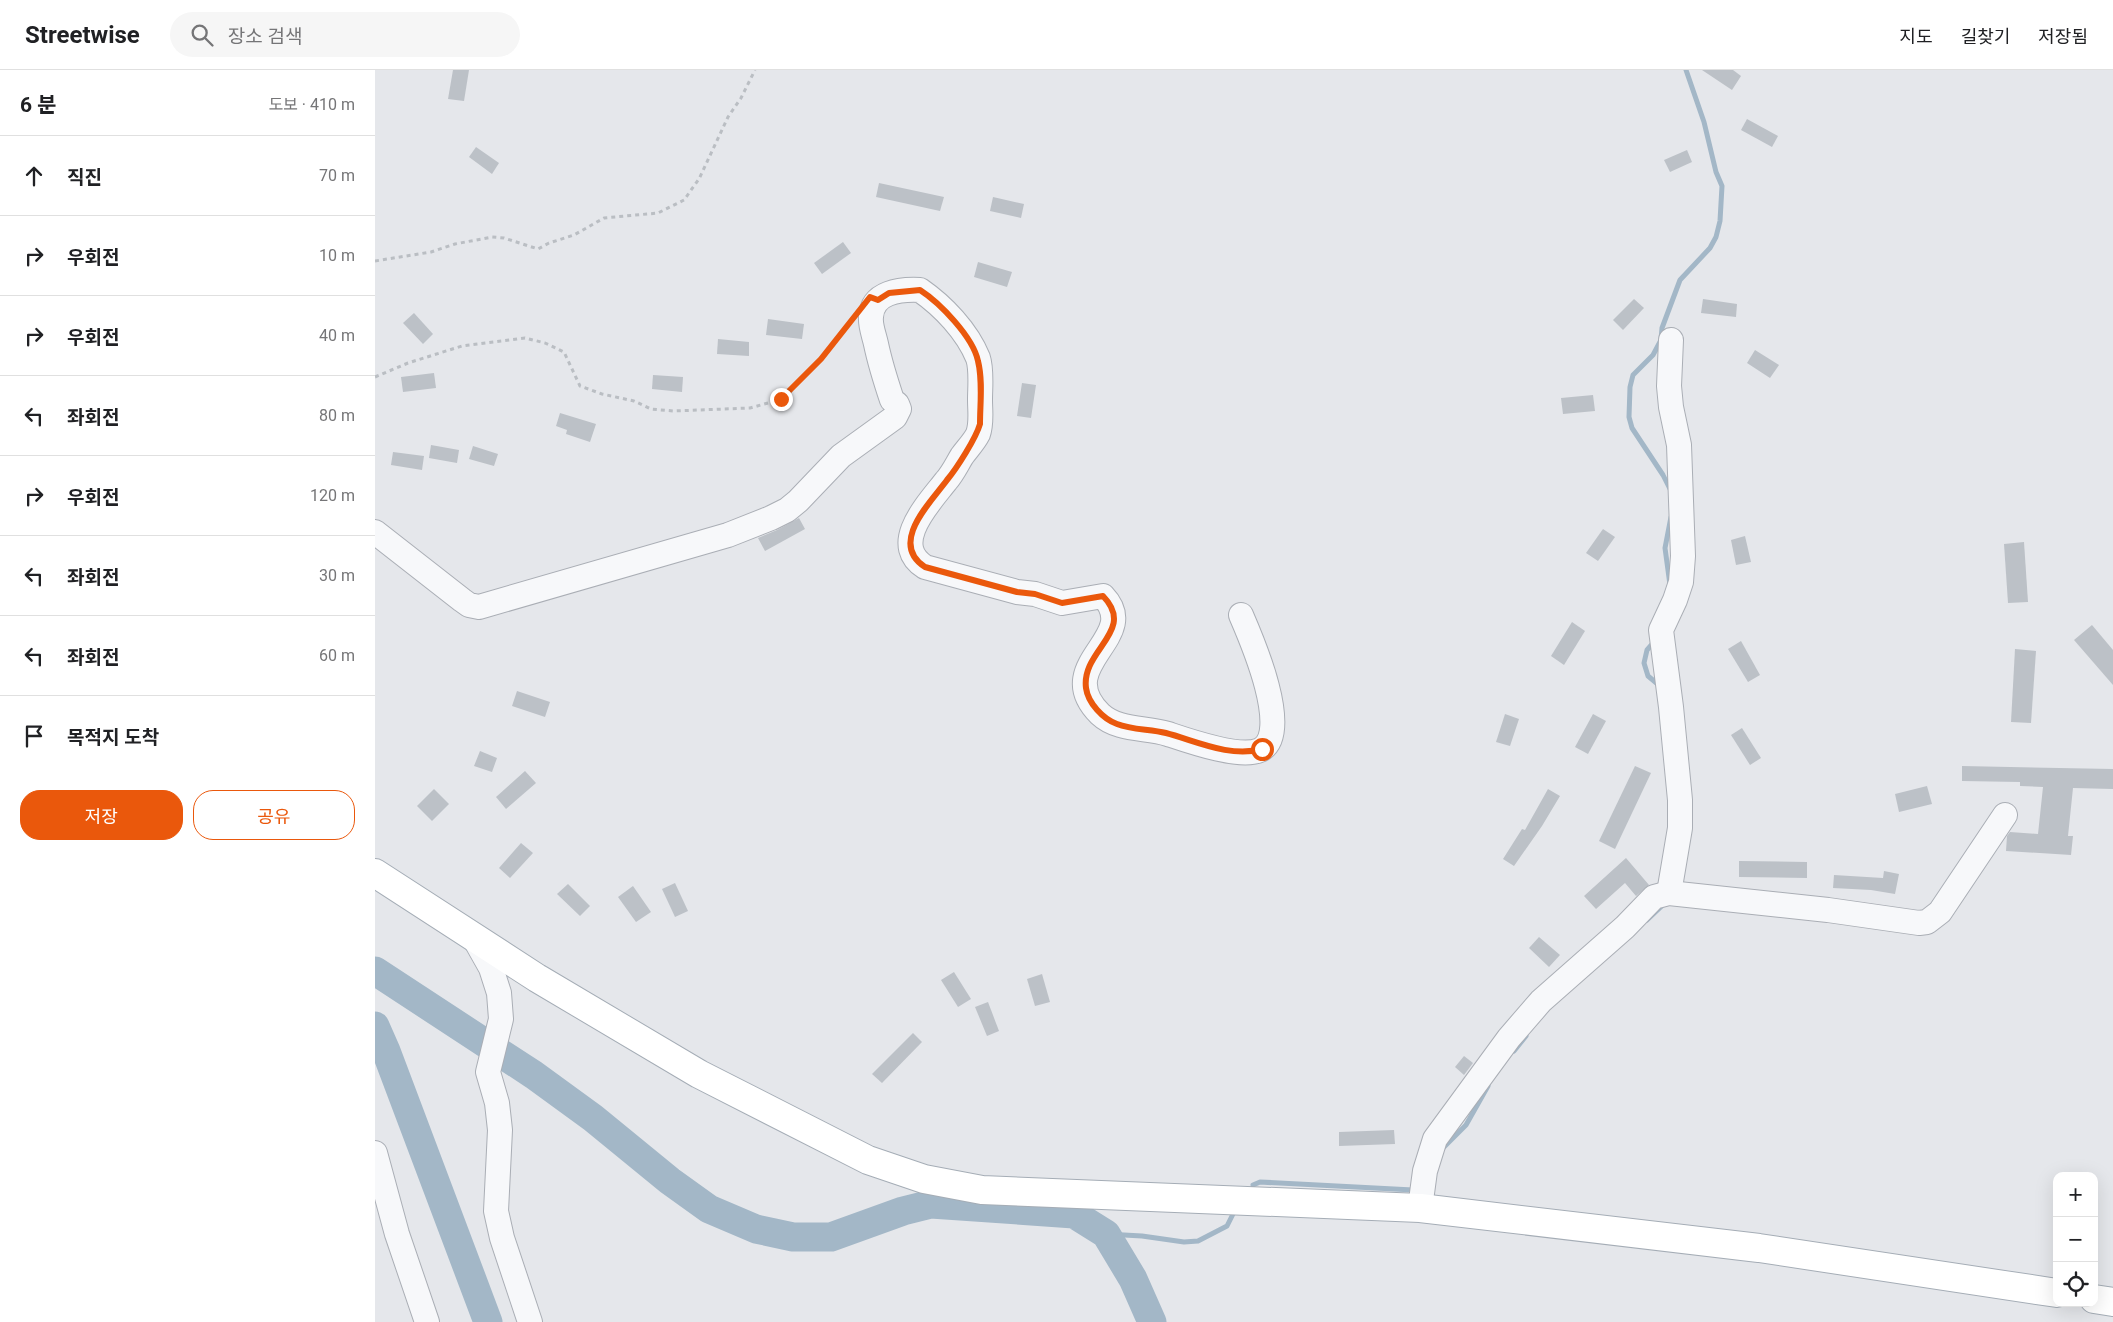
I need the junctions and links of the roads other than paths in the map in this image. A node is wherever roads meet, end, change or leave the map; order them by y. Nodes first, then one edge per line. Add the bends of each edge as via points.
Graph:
1 (1671, 340) dead end
2 (375, 532) edge
3 (1241, 615) dead end
4 (2005, 815) dead end
5 (375, 873) edge
6 (1669, 893) junction
7 (473, 936) junction
8 (375, 1153) edge
9 (1420, 1208) junction
10 (2053, 1292) edge
11 (2098, 1300) edge
12 (2113, 1302) edge
13 (427, 1322) edge
14 (530, 1322) edge

1 - 6 street via 1669,386 1679,445 1683,556 1681,582 1661,630 1680,800 1680,828
2 - 3 street via 462,600 479,607 728,535 771,518 787,510 841,456 895,417 899,409 892,400 879,359 872,310 878,300 889,293 920,290 935,300 954,321 978,359 980,424 977,435 948,480 925,505 916,523 911,544 917,562 925,567 1062,603 1103,596 1114,616 1112,630 1088,666 1086,689 1101,714 1117,724 1167,733 1190,742 1252,752 1262,749 1269,741 1273,724 1262,667
4 - 6 street via 1940,912 1927,922
5 - 7 main road
6 - 9 street via 1654,897 1541,1001 1509,1038 1435,1138 1423,1180
7 - 9 main road via 699,1074 868,1160 923,1179 982,1190
7 - 14 street via 491,968 499,993 501,1019 488,1072 497,1103 500,1130 496,1211
8 - 13 street via 397,1234
9 - 10 main road via 1759,1248
11 - 12 main road

